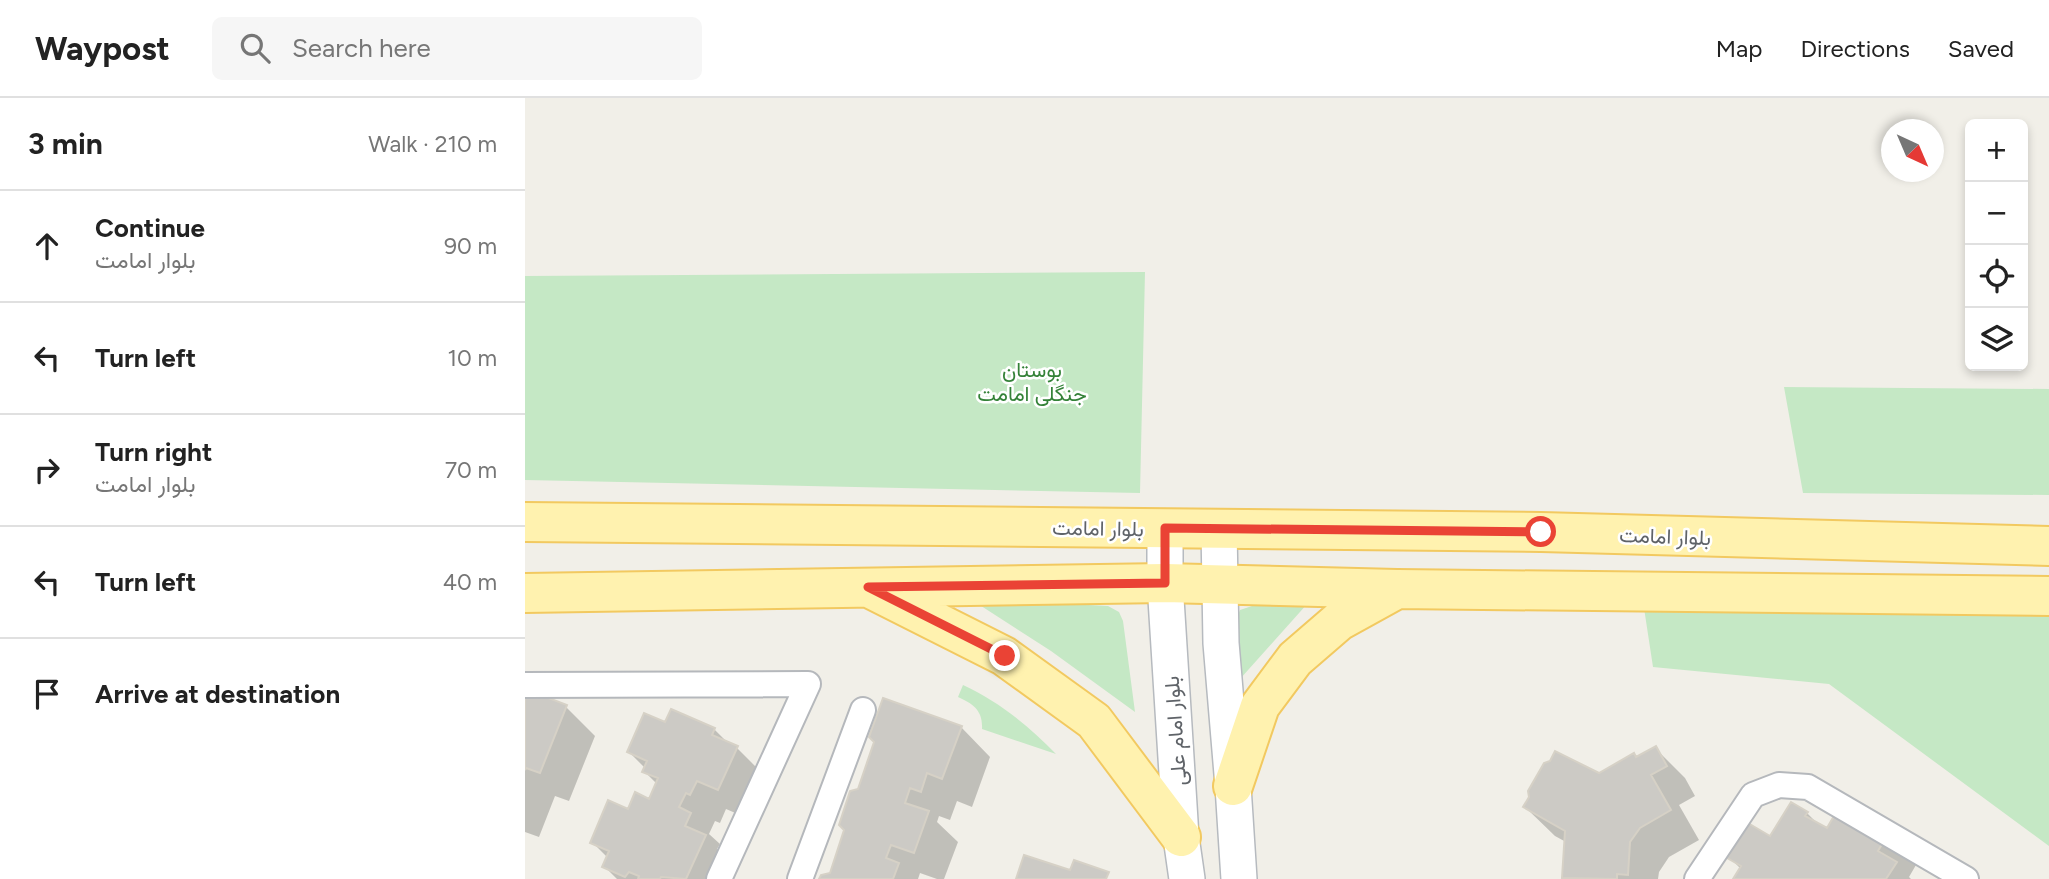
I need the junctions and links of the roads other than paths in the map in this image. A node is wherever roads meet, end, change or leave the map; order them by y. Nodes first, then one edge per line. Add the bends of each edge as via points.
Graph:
1 (525, 522) edge
2 (1165, 528) junction
3 (1219, 529) junction
4 (2049, 546) edge
5 (1165, 583) junction
6 (1220, 584) junction
7 (868, 587) junction
8 (1397, 589) junction
9 (525, 593) edge
10 (2049, 596) edge
11 (525, 685) edge
12 (863, 710) dead end
13 (1233, 786) junction
14 (1181, 837) junction
15 (719, 879) edge
16 (800, 879) edge
17 (1187, 879) edge
18 (1238, 879) edge
19 (1697, 879) edge
20 (1966, 879) edge

1 - 2 main road, بلوار امامت
2 - 3 main road, بلوار امامت
2 - 5 main road, بلوار امام علی
3 - 4 main road, بلوار امامت via 1541,532
3 - 6 main road
5 - 6 main road
5 - 7 main road
5 - 14 main road, بلوار امام علی
6 - 8 main road
6 - 13 main road
7 - 9 main road
7 - 14 main road via 1005,656 1094,721
8 - 10 main road
8 - 13 main road via 1339,621 1295,659 1260,706
11 - 15 street via 808,684
12 - 16 street
13 - 18 main road
14 - 17 main road, بلوار امام علی
19 - 20 street via 1753,795 1779,785 1808,787

